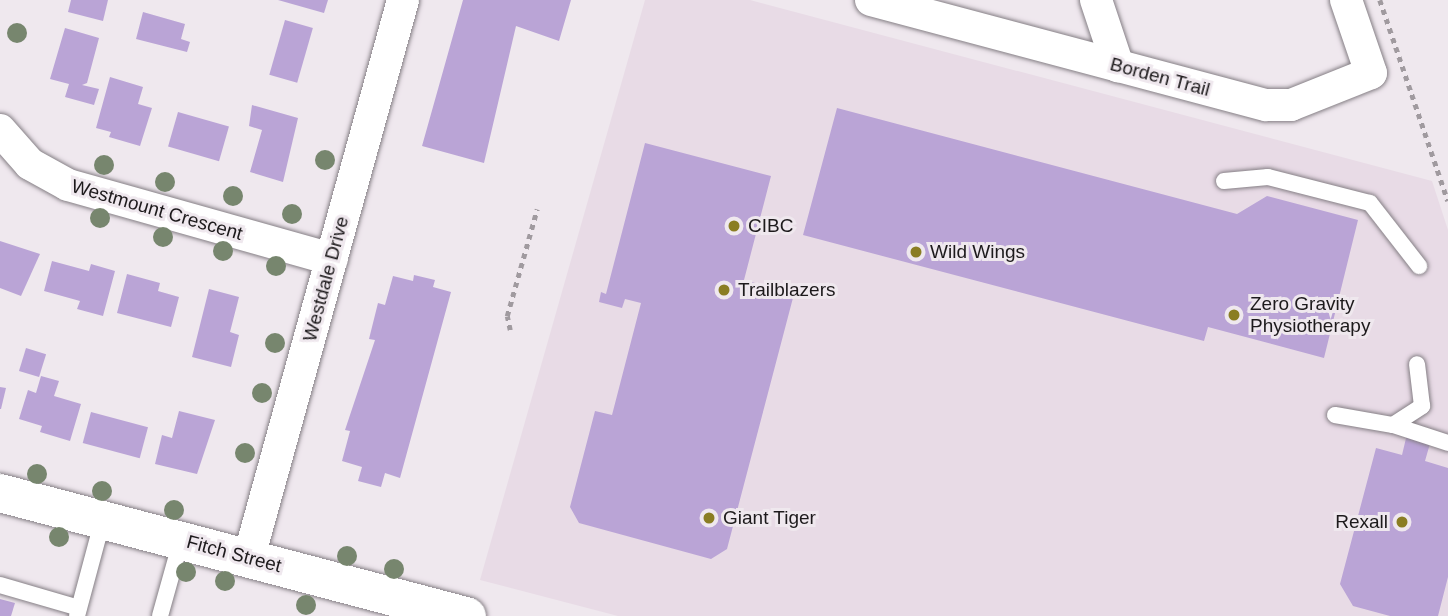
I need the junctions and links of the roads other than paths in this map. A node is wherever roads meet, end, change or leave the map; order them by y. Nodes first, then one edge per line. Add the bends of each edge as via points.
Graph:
1 (403, 0) edge
2 (871, 0) edge
3 (1096, 0) edge
4 (1346, 0) edge
5 (1118, 66) junction
6 (0, 130) edge
7 (1224, 181) dead end
8 (332, 258) junction
9 (1419, 266) dead end
10 (1416, 364) dead end
11 (1335, 415) dead end
12 (1394, 425) junction
13 (1448, 443) edge
14 (0, 493) edge
15 (103, 519) junction
16 (182, 540) junction
17 (249, 557) junction
18 (0, 585) edge
19 (78, 612) edge
20 (160, 616) edge
21 (467, 616) edge

1 - 8 street, Westdale Drive
2 - 5 street, Borden Trail
3 - 5 street
4 - 5 street, Borden Trail via 1371,73 1290,105 1266,105
6 - 8 street, Westmount Crescent via 22,158 68,185
7 - 9 lane via 1268,177 1370,203
8 - 17 street, Westdale Drive
10 - 12 lane via 1422,406
11 - 12 lane
12 - 13 lane
14 - 15 street, Fitch Street
15 - 16 street, Fitch Street
15 - 19 lane
16 - 17 street, Fitch Street
16 - 20 lane
17 - 21 street, Fitch Street
18 - 19 lane

